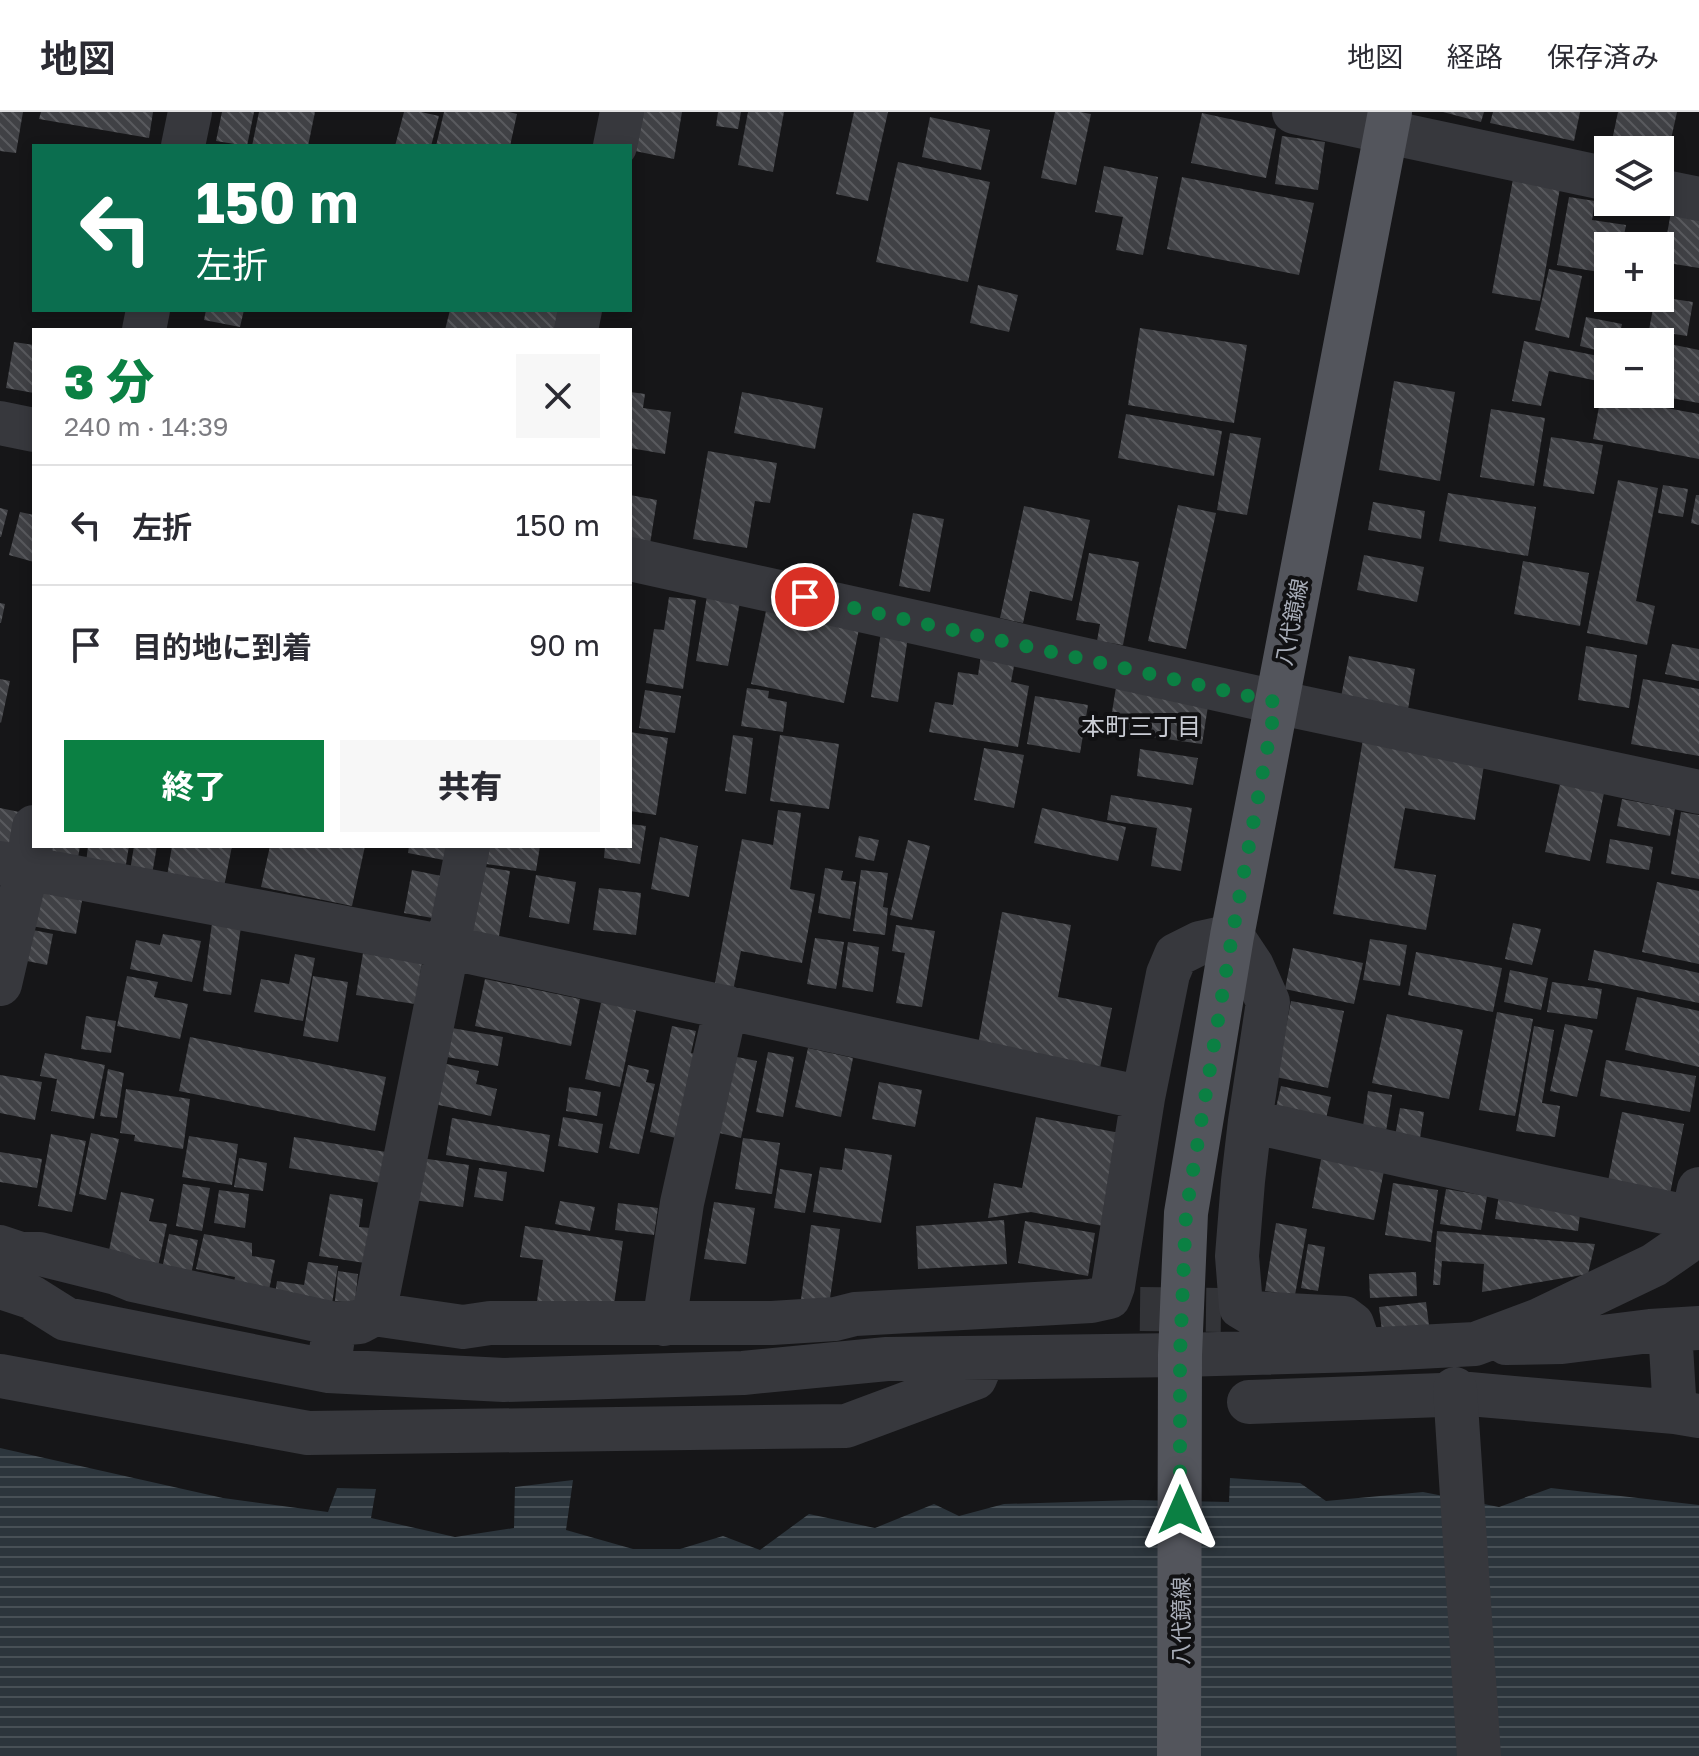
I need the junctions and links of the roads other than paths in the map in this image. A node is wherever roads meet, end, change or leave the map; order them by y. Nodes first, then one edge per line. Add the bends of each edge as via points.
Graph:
1 (190, 112) edge
2 (622, 112) edge
3 (1294, 112) edge
4 (1388, 121) edge
5 (183, 144) edge
6 (615, 144) edge
7 (1594, 175) edge
8 (1674, 194) edge
9 (1699, 199) edge
10 (0, 423) edge
11 (32, 430) edge
12 (632, 559) edge
13 (1276, 702) junction
14 (1699, 792) edge
15 (468, 848) edge
16 (20, 853) edge
17 (1232, 936) junction
18 (447, 947) junction
19 (0, 984) edge
20 (726, 1007) junction
21 (1143, 1098) junction
22 (1250, 1121) junction
23 (1688, 1240) edge
24 (0, 1247) edge
25 (0, 1287) edge
26 (355, 1319) junction
27 (664, 1324) junction
28 (463, 1327) junction
29 (1685, 1329) edge
30 (1462, 1344) junction
31 (1361, 1350) junction
32 (983, 1359) junction
33 (328, 1371) junction
34 (1180, 1371) junction
35 (0, 1376) edge
36 (594, 1377) junction
37 (1249, 1402) dead end
38 (1683, 1405) edge
39 (1179, 1756) edge
40 (1479, 1756) edge

1 - 5 street
2 - 6 street
3 - 4 street
4 - 7 street
4 - 13 main road, 八代鏡線
8 - 9 street
10 - 11 street
12 - 13 street
13 - 14 street
13 - 17 main road, 八代鏡線
15 - 18 street
16 - 18 street
16 - 19 street
17 - 21 street via 1176,955
17 - 22 street via 1268,1002
17 - 34 main road, 八代鏡線 via 1186,1213
18 - 20 street
18 - 26 street
20 - 21 street
20 - 27 street via 682,1203
21 - 27 street via 1113,1286 1125,1303
22 - 23 street via 1548,1188
22 - 31 street via 1231,1309 1344,1318 1352,1324
23 - 30 street via 1539,1320
24 - 26 street via 133,1280
25 - 33 street via 31,1297 66,1319
26 - 28 street
26 - 33 street
27 - 28 street
28 - 36 street via 585,1361
29 - 30 street via 1562,1342
29 - 38 street
30 - 31 street
30 - 38 street
30 - 40 street, bridge via 1455,1389
31 - 34 street
32 - 34 street
32 - 35 street via 975,1378 846,1426 308,1433
32 - 36 street via 887,1359 743,1373
33 - 36 street via 504,1380
34 - 39 main road, 八代鏡線
37 - 38 street via 1469,1394

